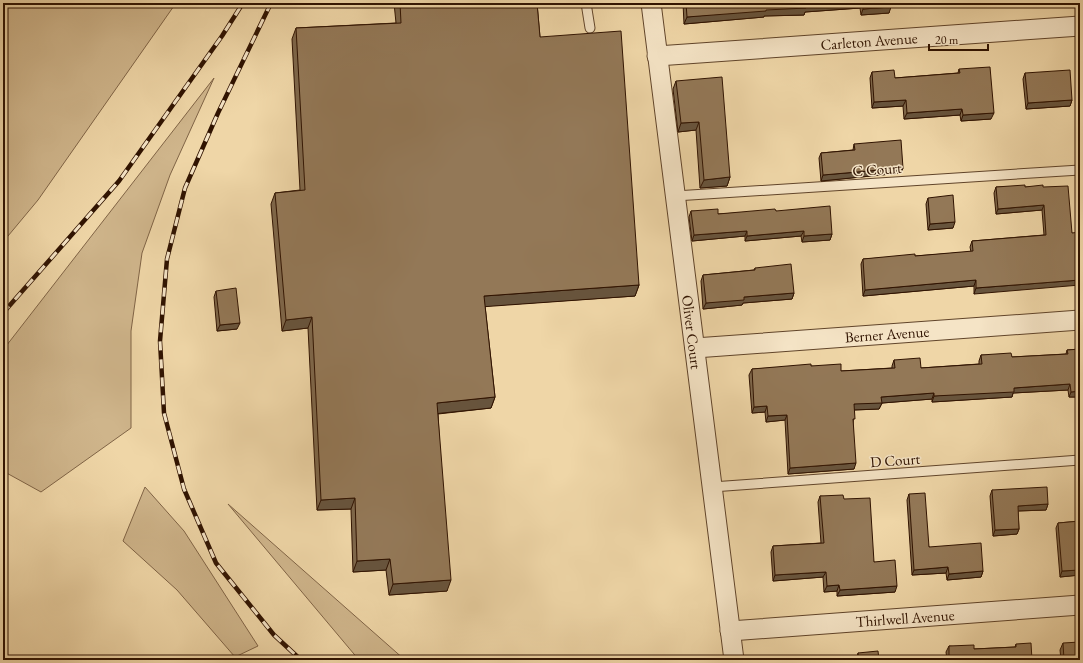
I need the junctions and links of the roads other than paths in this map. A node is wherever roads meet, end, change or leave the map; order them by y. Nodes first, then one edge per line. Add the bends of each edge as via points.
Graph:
1 (586, 3) edge
2 (651, 3) edge
3 (1080, 26) edge
4 (590, 28) dead end
5 (657, 56) junction
6 (1080, 170) edge
7 (675, 196) junction
8 (1080, 320) edge
9 (694, 348) junction
10 (1080, 460) edge
11 (712, 487) junction
12 (1080, 605) edge
13 (730, 631) junction
14 (734, 660) edge

1 - 4 lane
2 - 5 street, Oliver Court
3 - 5 street, Carleton Avenue
5 - 7 street, Oliver Court
6 - 7 lane, C Court
7 - 9 street, Oliver Court
8 - 9 street, Berner Avenue
9 - 11 street, Oliver Court
10 - 11 lane, D Court
11 - 13 street, Oliver Court
12 - 13 street, Thirlwell Avenue
13 - 14 street, Oliver Court

